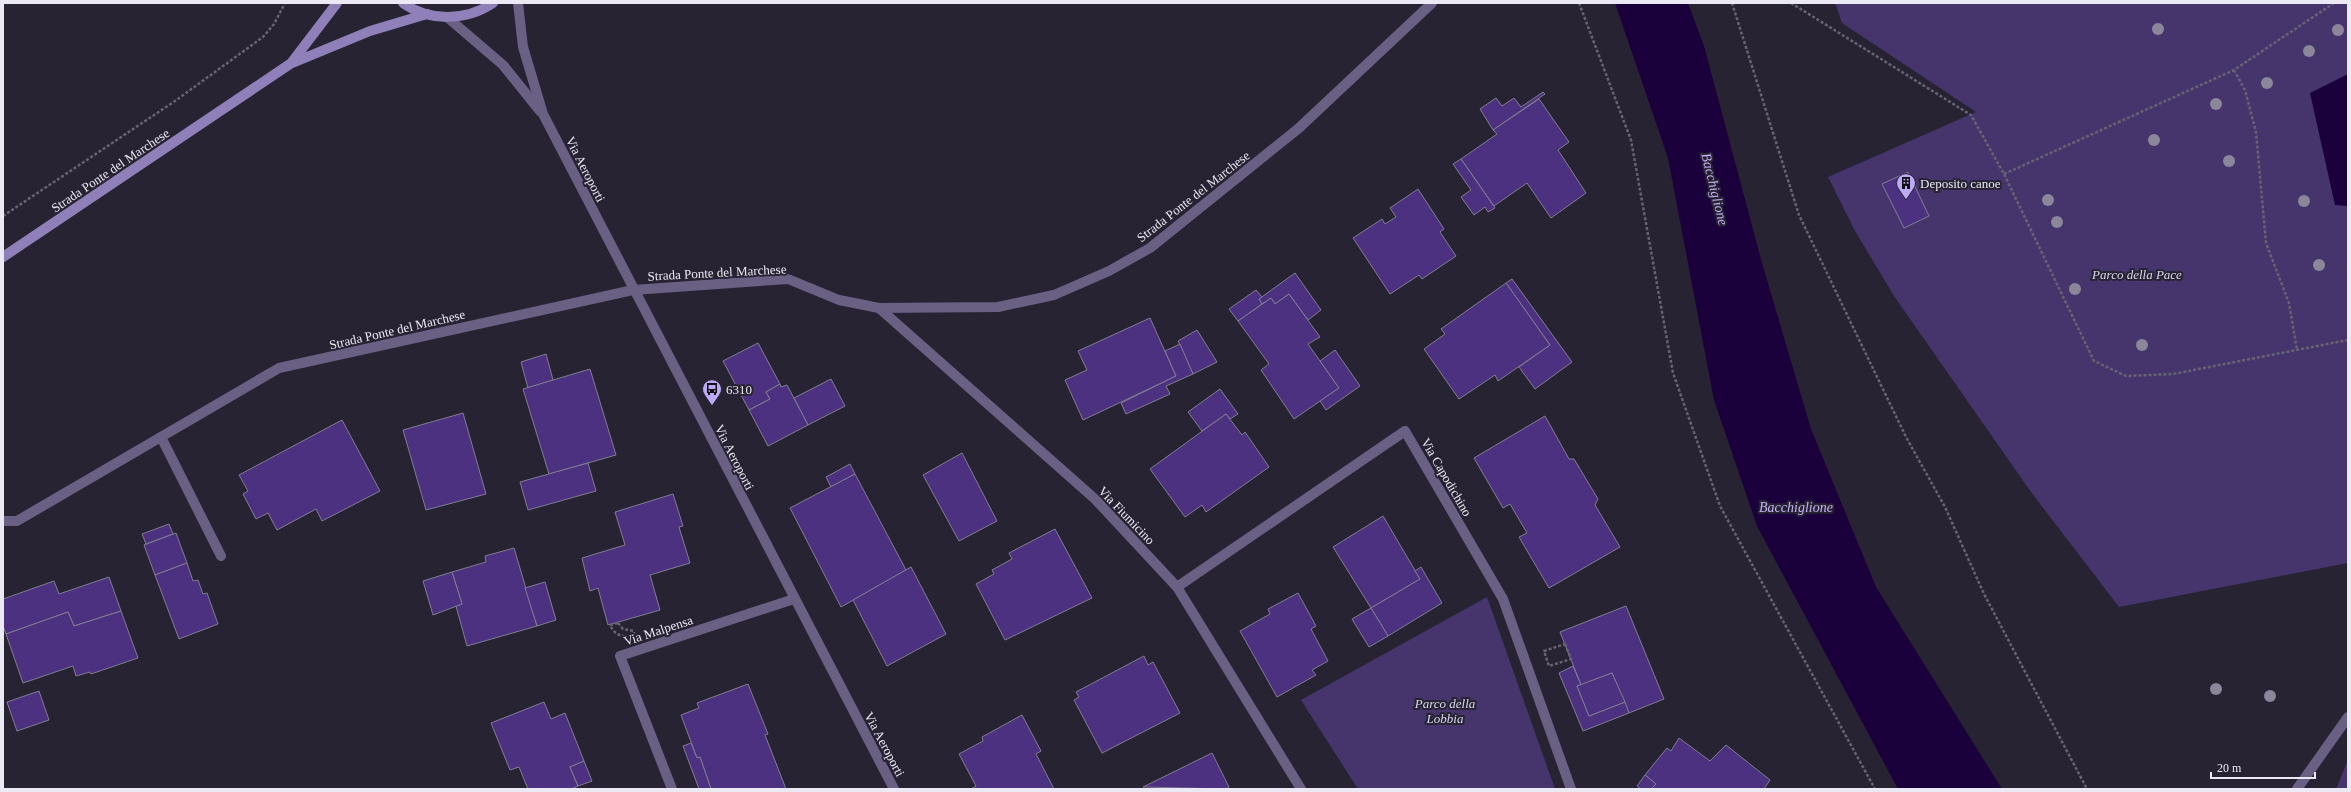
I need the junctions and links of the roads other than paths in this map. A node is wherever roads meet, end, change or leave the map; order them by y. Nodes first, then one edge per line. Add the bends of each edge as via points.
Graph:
1 (337, 3) edge
2 (403, 3) edge
3 (493, 3) edge
4 (518, 3) edge
5 (1432, 3) edge
6 (427, 14) junction
7 (447, 17) junction
8 (290, 64) junction
9 (543, 114) junction
10 (3, 257) edge
11 (633, 290) junction
12 (879, 308) junction
13 (161, 437) junction
14 (3, 521) edge
15 (221, 556) dead end
16 (1177, 587) junction
17 (794, 599) junction
18 (2348, 717) edge
19 (672, 789) edge
20 (894, 789) edge
21 (1301, 789) edge
22 (1571, 789) edge
23 (2297, 789) edge

1 - 8 main road, Strada Ponte del Marchese
2 - 6 main road, Strada Ponte del Marchese
3 - 7 main road, Strada Ponte del Marchese via 467,15
4 - 9 street, Via Aeroporti via 523,47
5 - 12 street, Strada Ponte del Marchese via 1299,128 1150,248 1109,271 1054,295 998,307
6 - 7 main road, Strada Ponte del Marchese
6 - 8 main road, Strada Ponte del Marchese via 370,30
7 - 9 street, Via Aeroporti via 503,66
8 - 10 main road, Strada Ponte del Marchese
9 - 11 street, Via Aeroporti
11 - 12 street, Strada Ponte del Marchese via 788,279 839,300
11 - 13 street, Strada Ponte del Marchese via 279,368
11 - 17 street, Via Aeroporti
12 - 16 street, Via Fiumicino via 1095,499
13 - 14 street, Strada Ponte del Marchese via 17,521
13 - 15 street
16 - 21 street, Via Fiumicino
16 - 22 street, Via Capodichino via 1405,431 1503,599
17 - 19 street, Via Malpensa via 620,656
17 - 20 street, Via Aeroporti
18 - 23 street

